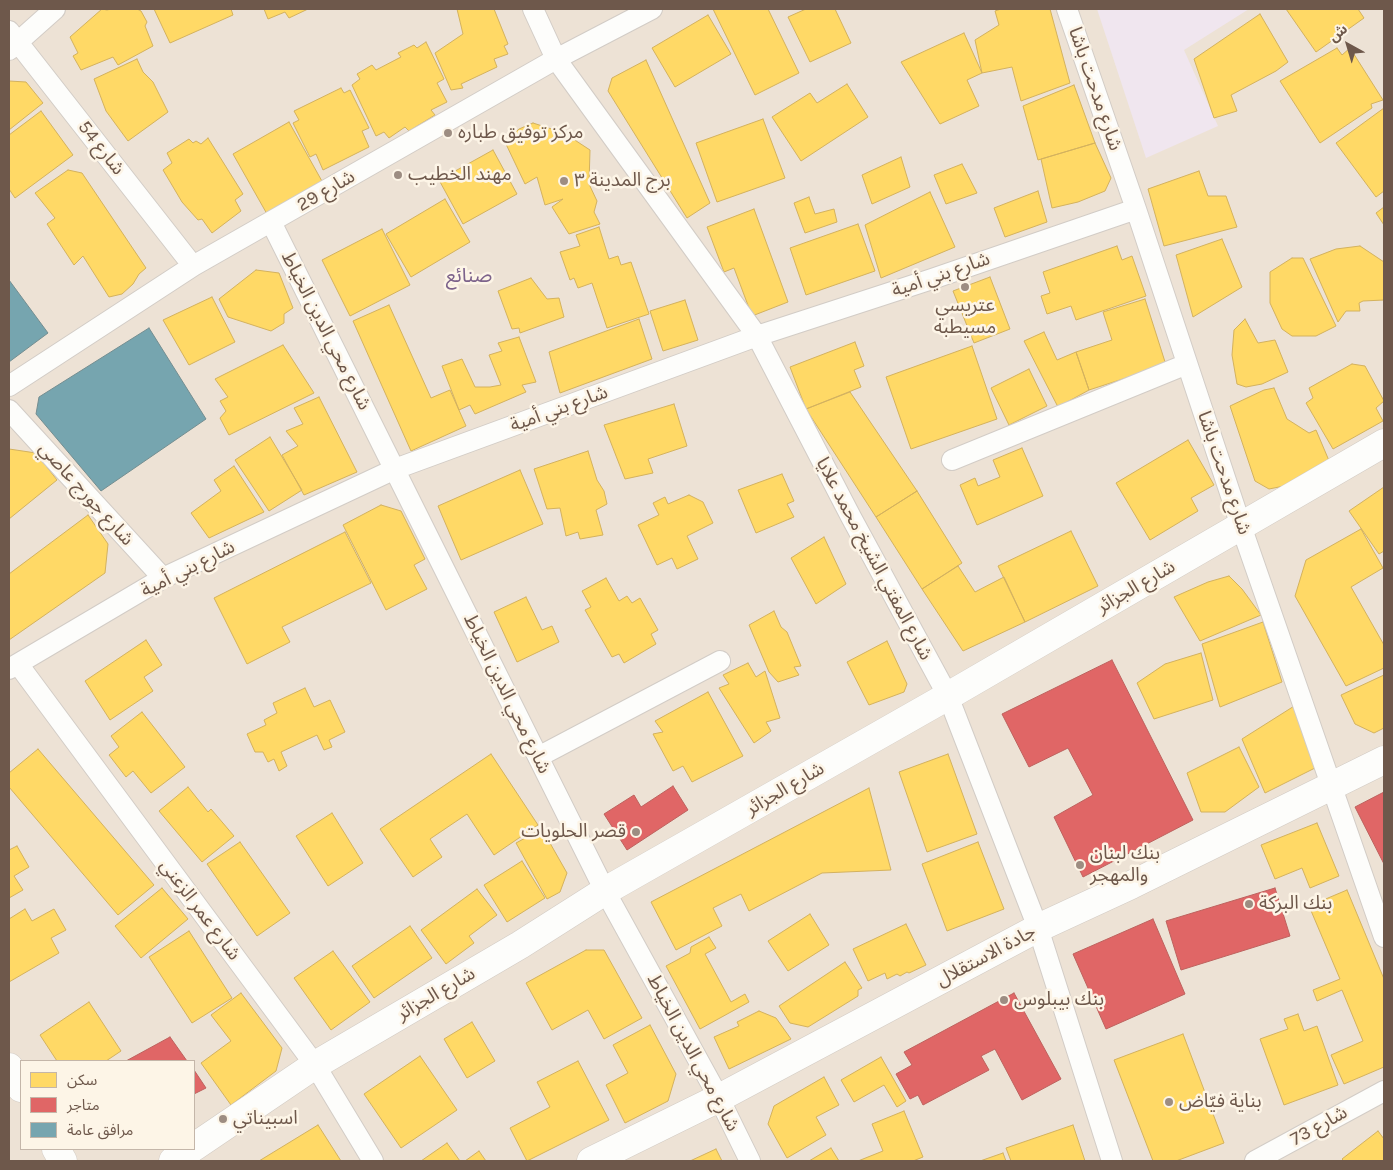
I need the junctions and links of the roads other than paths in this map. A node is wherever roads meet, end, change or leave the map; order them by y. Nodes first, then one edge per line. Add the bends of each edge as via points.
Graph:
1 (55, 9) edge
2 (533, 9) edge
3 (652, 9) edge
4 (1067, 9) edge
5 (12, 41) edge
6 (556, 60) junction
7 (1136, 208) junction
8 (271, 222) junction
9 (193, 266) junction
10 (757, 336) junction
11 (1187, 364) junction
12 (9, 386) edge
13 (9, 410) edge
14 (1384, 443) edge
15 (952, 460) dead end
16 (395, 470) junction
17 (1241, 526) junction
18 (162, 578) junction
19 (720, 661) dead end
20 (13, 667) edge
21 (948, 696) junction
22 (538, 757) junction
23 (1384, 760) edge
24 (1331, 787) junction
25 (605, 891) junction
26 (1038, 928) junction
27 (1384, 937) edge
28 (314, 1065) junction
29 (9, 1067) edge
30 (20, 1086) edge
31 (1384, 1091) edge
32 (718, 1098) junction
33 (195, 1146) edge
34 (57, 1150) edge
35 (189, 1150) edge
36 (63, 1161) edge
37 (173, 1161) edge
38 (373, 1161) edge
39 (591, 1161) edge
40 (750, 1161) edge
41 (1112, 1161) edge
42 (1255, 1161) edge

1 - 5 street
2 - 6 street, شارع المفتي الشيخ محمد علايا
3 - 6 street, شارع 29
4 - 7 street, شارع مدحت باشا
5 - 9 street, شارع 54
6 - 8 street, شارع 29
6 - 10 street, شارع المفتي الشيخ محمد علايا
7 - 10 street, شارع بني أمية
7 - 11 street, شارع مدحت باشا
8 - 9 street, شارع 29
8 - 16 street, شارع محي الدين الخياط
9 - 12 street, شارع 29
10 - 16 street, شارع بني أمية
10 - 21 street, شارع المفتي الشيخ محمد علايا
11 - 15 street
11 - 17 street, شارع مدحت باشا
13 - 18 street, شارع جورج عاصي
14 - 17 main road, شارع الجزائر
16 - 18 street, شارع بني أمية
16 - 22 street, شارع محي الدين الخياط
17 - 21 main road, شارع الجزائر
17 - 24 street, شارع مدحت باشا
18 - 20 street, شارع بني أمية
19 - 22 street
20 - 28 street, شارع عمر الزعني
21 - 25 main road, شارع الجزائر
21 - 26 street, شارع المفتي الشيخ محمد علايا
22 - 25 street, شارع محي الدين الخياط
23 - 24 main road, جادة الاستقلال
24 - 26 main road, جادة الاستقلال
24 - 27 street, شارع مدحت باشا
25 - 28 main road, شارع الجزائر via 520,945
25 - 32 street, شارع محي الدين الخياط
26 - 32 main road, جادة الاستقلال
26 - 41 street, شارع المفتي الشيخ محمد علايا
28 - 33 main road, شارع الجزائر
28 - 38 street, شارع عمر الزعني
29 - 30 main road
31 - 42 street, شارع 73
32 - 39 main road, جادة الاستقلال
32 - 40 street, شارع محي الدين الخياط
34 - 36 main road
35 - 37 main road, شارع الجزائر

